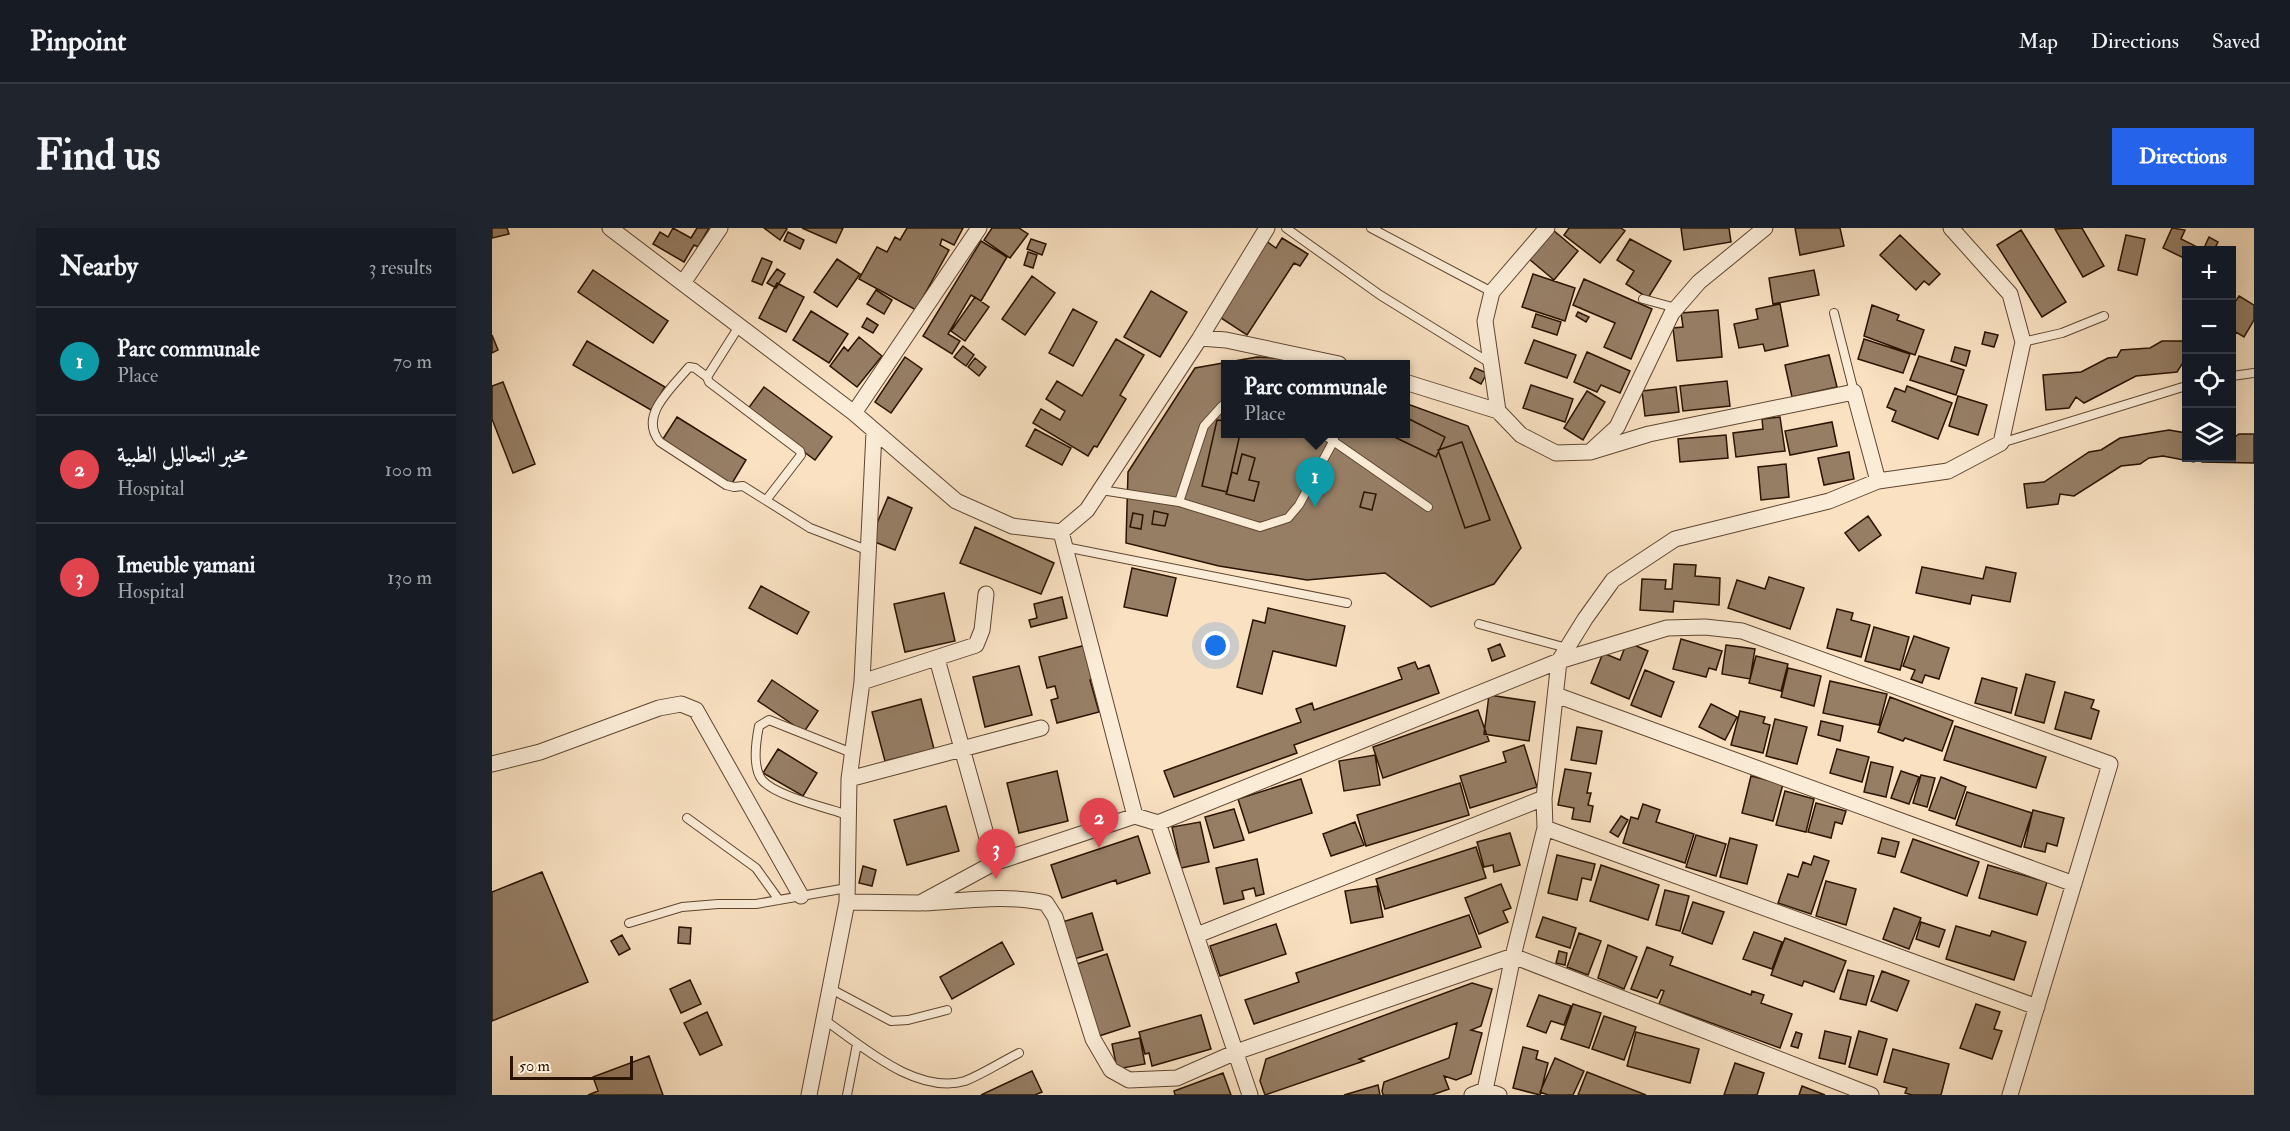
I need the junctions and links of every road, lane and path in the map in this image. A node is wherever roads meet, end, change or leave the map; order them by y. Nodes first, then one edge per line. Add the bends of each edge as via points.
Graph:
1 (610, 228) edge
2 (720, 228) edge
3 (979, 228) edge
4 (1267, 228) edge
5 (1286, 228) edge
6 (1371, 228) edge
7 (1547, 228) edge
8 (1765, 228) edge
9 (1951, 228) edge
10 (683, 283) junction
11 (1492, 292) junction
12 (1643, 298) dead end
13 (1676, 308) junction
14 (1834, 313) dead end
15 (2104, 316) dead end
16 (738, 328) junction
17 (1200, 338) junction
18 (2023, 342) junction
19 (1320, 360) edge
20 (1490, 363) junction
21 (2254, 373) edge
22 (2236, 375) edge
23 (707, 377) junction
24 (1410, 384) edge
25 (2182, 388) edge
26 (1854, 392) junction
27 (1221, 410) edge
28 (1498, 411) junction
29 (854, 413) junction
30 (874, 432) junction
31 (1330, 438) edge
32 (1334, 440) junction
33 (2001, 443) junction
34 (1590, 452) junction
35 (1878, 481) junction
36 (1100, 490) junction
37 (767, 499) junction
38 (1179, 502) junction
39 (1428, 507) dead end
40 (1061, 532) junction
41 (1065, 547) junction
42 (867, 550) junction
43 (986, 594) dead end
44 (1347, 603) dead end
45 (1479, 624) dead end
46 (1563, 655) junction
47 (937, 659) junction
48 (862, 682) junction
49 (1556, 695) junction
50 (1041, 728) dead end
51 (963, 748) junction
52 (852, 753) junction
53 (492, 764) edge
54 (849, 779) junction
55 (1545, 798) junction
56 (848, 815) junction
57 (1135, 816) junction
58 (687, 818) dead end
59 (1158, 823) junction
60 (1545, 828) junction
61 (994, 863) junction
62 (2074, 884) junction
63 (847, 895) junction
64 (801, 896) junction
65 (779, 900) junction
66 (920, 903) junction
67 (629, 922) dead end
68 (1197, 935) junction
69 (1513, 956) junction
70 (831, 989) junction
71 (2037, 1007) junction
72 (947, 1010) dead end
73 (826, 1021) junction
74 (858, 1044) junction
75 (1236, 1052) junction
76 (1018, 1053) dead end
77 (1485, 1094) edge
78 (809, 1095) edge
79 (847, 1095) edge
80 (1251, 1095) edge
81 (1871, 1095) edge
82 (2010, 1095) edge

1 - 10 street
2 - 10 street
3 - 29 street
4 - 17 street
5 - 20 lane via 1380,295
6 - 11 lane
7 - 11 street
8 - 13 street via 1700,282
9 - 18 street via 2010,294
10 - 16 street
11 - 20 street via 1485,321
12 - 13 lane
13 - 34 street via 1617,427
14 - 26 lane
15 - 18 lane via 2062,333
16 - 23 lane
16 - 29 street
17 - 19 street
17 - 36 street
18 - 33 street
20 - 28 street
21 - 22 lane
23 - 37 lane via 800,451 801,455
23 - 37 lane via 689,367 661,401 650,423 652,433 726,485 743,486
24 - 28 street
25 - 33 lane
26 - 34 street via 1649,434
26 - 35 street
27 - 38 lane via 1204,426
28 - 34 street via 1521,435 1556,453
29 - 30 street
30 - 40 street via 956,501 1012,526
30 - 42 street
31 - 32 lane
32 - 38 lane via 1288,518 1260,527
32 - 39 lane
33 - 35 street via 1948,471
35 - 46 street via 1828,501 1675,539 1613,580
36 - 38 lane
36 - 40 street via 1087,510
37 - 42 lane via 810,528
40 - 41 street
41 - 44 lane
41 - 57 street
42 - 48 street
43 - 47 street via 982,630 976,645
45 - 46 lane
46 - 49 street
46 - 59 street
46 - 62 street via 1667,628 1742,631 2110,764
47 - 48 street
47 - 51 street
48 - 52 street
49 - 55 street
49 - 62 street
50 - 51 street
51 - 54 street
51 - 61 street
52 - 54 street
52 - 56 lane via 769,720 759,726 755,743 761,780 772,789
53 - 64 street via 540,752 659,708 690,706 696,710
54 - 56 street
55 - 60 street
55 - 68 street
56 - 63 street
57 - 59 street
57 - 61 street
58 - 65 lane via 756,868
59 - 68 street
60 - 69 street
60 - 71 street
61 - 66 street
62 - 71 street
63 - 64 lane
63 - 66 street
63 - 70 street
64 - 65 lane
65 - 67 lane via 682,907
66 - 75 street via 994,899 1046,903 1093,1039 1111,1070 1129,1080 1177,1078
68 - 75 street
69 - 75 street
69 - 77 street
69 - 81 street
70 - 72 lane via 891,1021
70 - 73 street
71 - 82 street
73 - 74 lane
73 - 78 street
74 - 76 lane via 880,1063 929,1084 963,1082
74 - 79 lane
75 - 80 street

